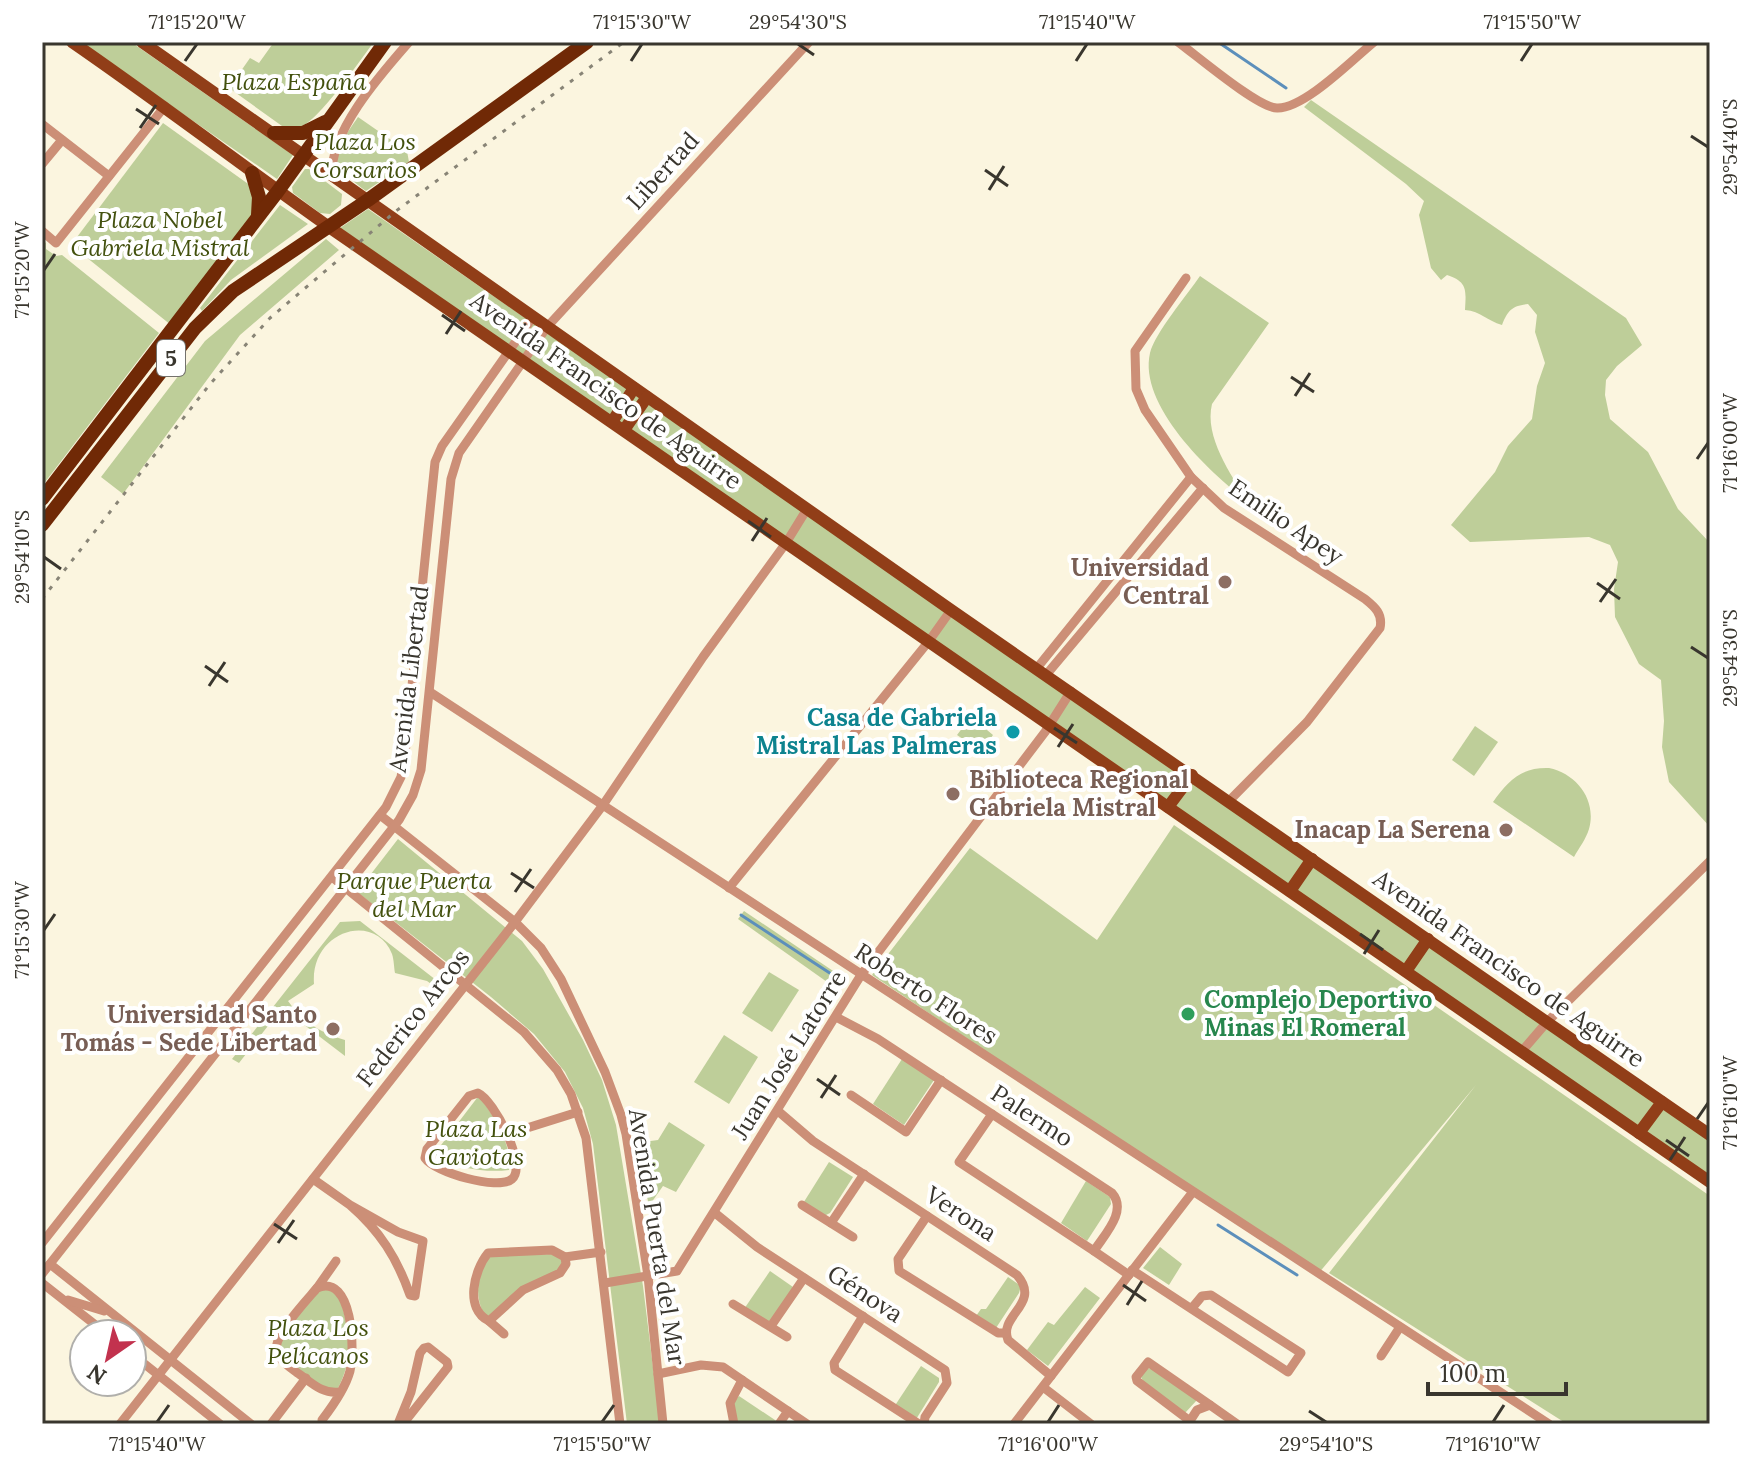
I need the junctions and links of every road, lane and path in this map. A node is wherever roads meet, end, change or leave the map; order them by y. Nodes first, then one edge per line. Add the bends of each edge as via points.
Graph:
1 (72, 42) edge
2 (142, 42) edge
3 (385, 42) edge
4 (409, 42) edge
5 (587, 42) edge
6 (809, 42) edge
7 (1178, 42) edge
8 (1374, 42) edge
9 (165, 106) junction
10 (331, 117) junction
11 (42, 124) edge
12 (274, 133) junction
13 (62, 140) junction
14 (305, 155) junction
15 (42, 164) edge
16 (252, 173) junction
17 (332, 175) junction
18 (109, 176) junction
19 (278, 191) junction
20 (368, 200) junction
21 (258, 217) junction
22 (329, 227) junction
23 (42, 231) edge
24 (1186, 278) dead end
25 (533, 317) junction
26 (547, 327) junction
27 (508, 351) junction
28 (523, 361) junction
29 (634, 388) junction
30 (647, 397) junction
31 (612, 422) junction
32 (624, 430) junction
33 (1191, 477) junction
34 (1203, 488) junction
35 (42, 499) edge
36 (807, 509) junction
37 (43, 523) edge
38 (786, 543) junction
39 (951, 610) junction
40 (929, 641) junction
41 (1042, 671) junction
42 (1071, 691) junction
43 (430, 692) junction
44 (1050, 725) junction
45 (1192, 775) junction
46 (1229, 801) junction
47 (603, 805) junction
48 (1168, 807) junction
49 (380, 815) junction
50 (394, 826) junction
51 (1312, 859) junction
52 (1710, 861) edge
53 (332, 877) junction
54 (346, 888) junction
55 (729, 888) junction
56 (1290, 891) junction
57 (515, 922) junction
58 (1428, 939) junction
59 (1406, 971) junction
60 (861, 975) junction
61 (466, 983) junction
62 (836, 1017) junction
63 (1547, 1022) junction
64 (1522, 1051) junction
65 (941, 1080) junction
66 (851, 1095) dead end
67 (1662, 1102) junction
68 (778, 1111) junction
69 (578, 1112) junction
70 (992, 1114) junction
71 (1639, 1133) junction
72 (508, 1134) junction
73 (1710, 1135) edge
74 (864, 1174) junction
75 (313, 1179) junction
76 (1710, 1182) edge
77 (1192, 1193) junction
78 (350, 1205) junction
79 (802, 1205) dead end
80 (715, 1213) junction
81 (927, 1216) junction
82 (831, 1223) junction
83 (853, 1237) dead end
84 (42, 1243) edge
85 (1094, 1251) junction
86 (601, 1252) junction
87 (565, 1257) junction
88 (336, 1261) dead end
89 (50, 1264) junction
90 (1130, 1272) junction
91 (42, 1274) edge
92 (648, 1276) junction
93 (804, 1278) junction
94 (42, 1283) edge
95 (605, 1283) junction
96 (317, 1288) junction
97 (61, 1298) junction
98 (733, 1304) dead end
99 (1192, 1308) junction
100 (115, 1316) junction
101 (863, 1316) junction
102 (87, 1318) edge
103 (489, 1321) junction
104 (771, 1326) junction
105 (1400, 1327) junction
106 (1006, 1333) junction
107 (504, 1334) dead end
108 (787, 1337) dead end
109 (1381, 1356) dead end
110 (171, 1360) junction
111 (148, 1366) edge
112 (658, 1374) junction
113 (159, 1375) junction
114 (1051, 1376) junction
115 (306, 1378) junction
116 (742, 1380) junction
117 (1043, 1387) junction
118 (339, 1392) junction
119 (1210, 1405) junction
120 (788, 1411) junction
121 (322, 1420) dead end
122 (1189, 1422) edge
123 (120, 1424) edge
124 (220, 1424) edge
125 (251, 1424) edge
126 (271, 1424) edge
127 (400, 1424) edge
128 (620, 1424) edge
129 (663, 1424) edge
130 (734, 1424) edge
131 (779, 1424) edge
132 (807, 1424) edge
133 (922, 1424) edge
134 (1014, 1424) edge
135 (1091, 1424) edge
136 (1237, 1424) edge
137 (1549, 1424) edge

1 - 9 main road, Avenida Francisco de Aguirre
2 - 12 main road, Avenida Francisco de Aguirre
3 - 10 highway, 5
4 - 17 street via 343,132 333,154
5 - 20 highway, 5
6 - 26 street, Libertad
7 - 8 street via 1260,102 1277,108 1300,102
9 - 16 main road, Avenida Francisco de Aguirre
9 - 18 street
10 - 12 highway via 303,133
10 - 14 highway, 5
11 - 13 street
12 - 14 main road, Avenida Francisco de Aguirre
13 - 15 street
13 - 18 street
14 - 17 main road, Avenida Francisco de Aguirre
14 - 19 highway, 5
16 - 19 main road, Avenida Francisco de Aguirre
16 - 21 highway
17 - 20 main road, Avenida Francisco de Aguirre
18 - 23 street via 56,243
19 - 21 highway, 5
19 - 22 main road, Avenida Francisco de Aguirre
20 - 22 highway, 5
20 - 25 main road, Avenida Francisco de Aguirre
21 - 35 highway, 5
22 - 27 main road, Avenida Francisco de Aguirre
22 - 37 highway, 5 via 213,309
24 - 33 street, Emilio Apey via 1135,351 1134,372 1145,410
25 - 26 main road, Avenida Francisco de Aguirre
25 - 27 street, Avenida Libertad
26 - 28 street, Avenida Libertad
26 - 29 main road, Avenida Francisco de Aguirre
27 - 28 main road, Avenida Francisco de Aguirre
27 - 49 street, Avenida Libertad via 435,462 404,765
28 - 31 main road, Avenida Francisco de Aguirre
28 - 43 street, Avenida Libertad via 454,464
29 - 30 main road, Avenida Francisco de Aguirre
29 - 31 main road
30 - 32 main road
30 - 36 main road, Avenida Francisco de Aguirre
31 - 32 main road, Avenida Francisco de Aguirre
32 - 38 main road, Avenida Francisco de Aguirre
33 - 34 street, Emilio Apey
33 - 41 street
34 - 41 street
34 - 46 street, Emilio Apey via 1224,508 1365,599 1380,615 1380,628 1307,722
36 - 38 street, Federico Arcos
36 - 39 main road, Avenida Francisco de Aguirre
38 - 40 main road, Avenida Francisco de Aguirre
38 - 47 street, Federico Arcos
39 - 40 street
39 - 41 main road, Avenida Francisco de Aguirre
40 - 44 main road, Avenida Francisco de Aguirre
40 - 55 street
41 - 42 main road, Avenida Francisco de Aguirre
42 - 44 street, Juan José Latorre
42 - 45 main road, Avenida Francisco de Aguirre
43 - 47 street, Roberto Flores
43 - 50 street, Avenida Libertad via 421,770
44 - 48 main road, Avenida Francisco de Aguirre
44 - 60 street, Juan José Latorre
45 - 46 main road, Avenida Francisco de Aguirre
45 - 48 main road
46 - 51 main road, Avenida Francisco de Aguirre
47 - 55 street, Roberto Flores
47 - 57 street, Federico Arcos
48 - 56 main road, Avenida Francisco de Aguirre
49 - 50 street, Avenida Puerta del Mar
49 - 53 street, Avenida Libertad
50 - 54 street, Avenida Libertad
50 - 57 street, Avenida Puerta del Mar
51 - 56 main road
51 - 58 main road, Avenida Francisco de Aguirre
52 - 63 street
53 - 54 street
53 - 84 street, Avenida Libertad
54 - 61 street
54 - 89 street, Avenida Libertad
55 - 60 street, Roberto Flores
56 - 59 main road, Avenida Francisco de Aguirre
57 - 61 street, Federico Arcos
57 - 92 street, Avenida Puerta del Mar via 555,968 616,1097
58 - 59 main road
58 - 63 main road, Avenida Francisco de Aguirre
59 - 64 main road, Avenida Francisco de Aguirre
60 - 62 street, Juan José Latorre
60 - 77 street, Roberto Flores
61 - 69 street via 543,1051
61 - 75 street, Federico Arcos
62 - 65 street, Palermo
62 - 68 street, Juan José Latorre
63 - 64 street
63 - 67 main road, Avenida Francisco de Aguirre
64 - 71 main road, Avenida Francisco de Aguirre
65 - 66 street via 906,1132
65 - 70 street, Palermo
67 - 71 main road
67 - 73 main road, Avenida Francisco de Aguirre
68 - 74 street, Verona
68 - 80 street, Juan José Latorre
69 - 72 street
69 - 86 street
70 - 85 street, Palermo via 1116,1196 1118,1213
70 - 85 street via 959,1162
71 - 76 main road, Avenida Francisco de Aguirre
72 - 72 street via 495,1109 475,1093 425,1158 453,1175 508,1182 517,1170
74 - 81 street, Verona
74 - 82 street
75 - 78 street
75 - 110 street, Federico Arcos
77 - 90 street
77 - 105 street, Roberto Flores
78 - 78 street via 423,1241 415,1296 384,1241
79 - 82 street
80 - 92 street, Juan José Latorre via 677,1271
80 - 93 street, Génova
81 - 106 street, Verona via 1021,1278 1025,1298
81 - 106 street via 898,1259 899,1271 998,1333
82 - 83 street
85 - 90 street
86 - 87 street
86 - 95 street
87 - 103 street via 560,1273 523,1290
87 - 103 street via 552,1250 488,1253 478,1268 474,1300
88 - 96 street
89 - 91 street, Avenida Libertad
89 - 100 street
90 - 99 street
90 - 114 street
92 - 95 street, Juan José Latorre
92 - 112 street, Avenida Puerta del Mar
93 - 101 street, Génova
93 - 104 street
94 - 97 street
95 - 128 street
96 - 115 street via 275,1346 277,1355
96 - 118 street via 333,1286 342,1295 352,1331 350,1371
97 - 100 street
97 - 102 street
98 - 104 street
99 - 99 street via 1288,1372 1301,1353 1211,1295 1202,1296
100 - 110 street
101 - 133 street, Génova via 947,1373 947,1383
101 - 133 street via 835,1361 835,1370
103 - 107 street
104 - 108 street
105 - 109 street
105 - 137 street, Roberto Flores
106 - 114 street
110 - 113 street, Federico Arcos
110 - 125 street
111 - 113 street
112 - 116 street via 712,1365
112 - 129 street, Avenida Puerta del Mar
113 - 123 street, Federico Arcos
113 - 124 street
114 - 117 street
115 - 118 street via 323,1391
115 - 126 street
116 - 120 street
116 - 130 street via 730,1403
117 - 134 street
117 - 135 street
118 - 121 street
119 - 122 street via 1197,1410
119 - 122 street via 1148,1362 1137,1381
119 - 136 street
120 - 131 street
120 - 132 street
127 - 127 street via 448,1367 430,1348 420,1353

